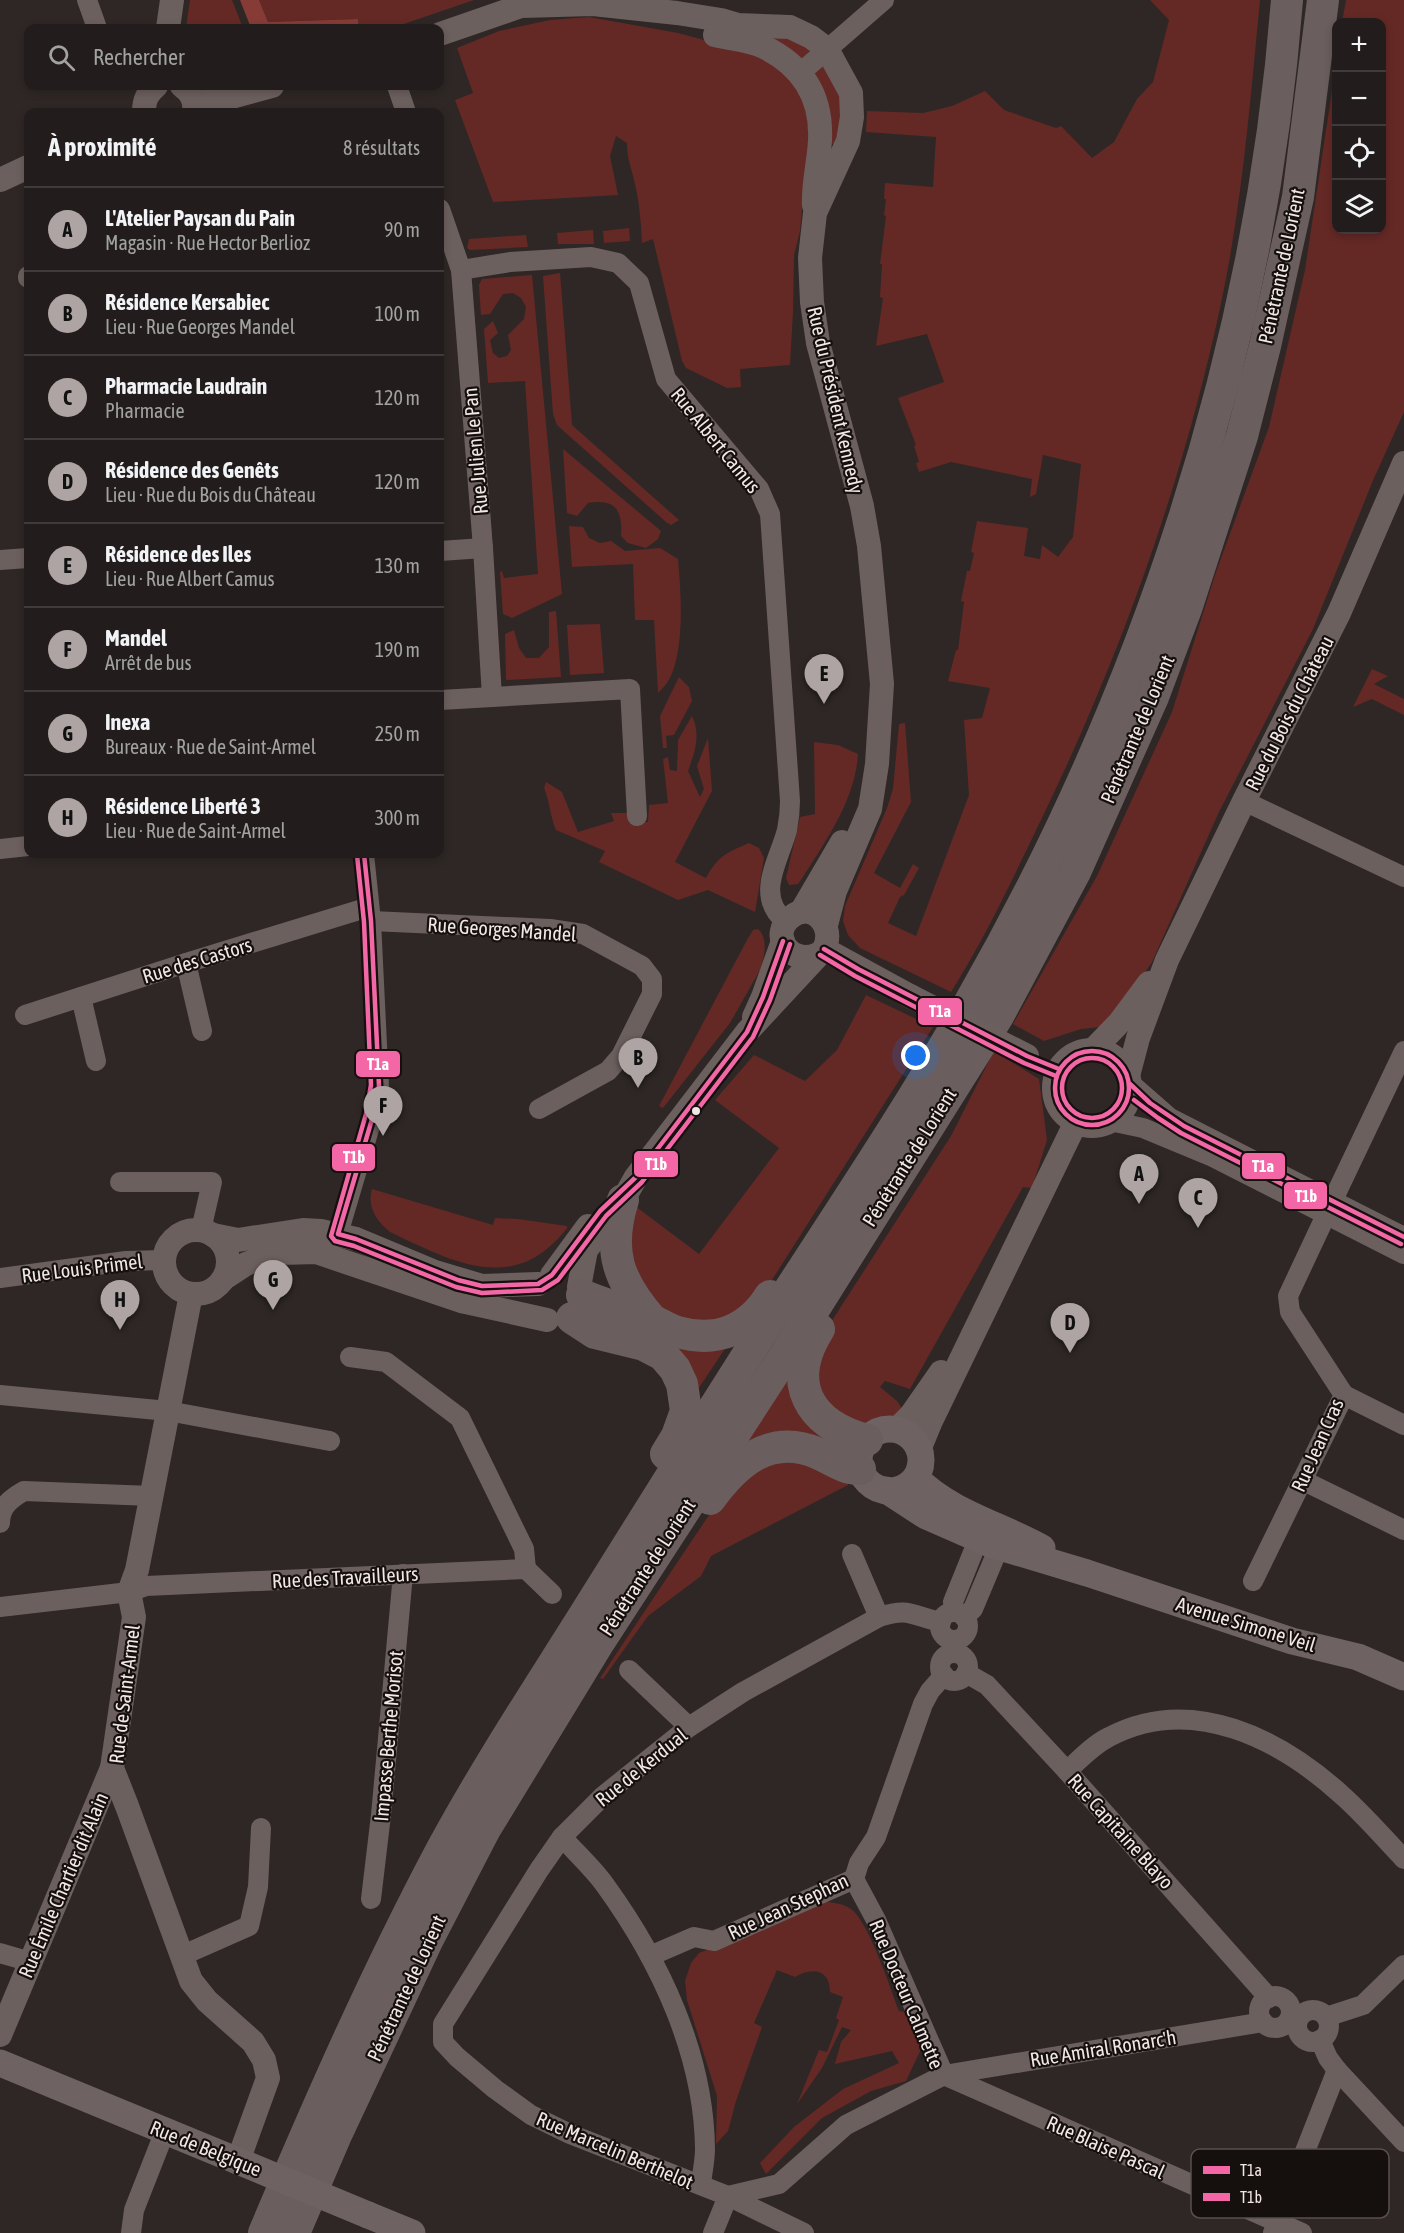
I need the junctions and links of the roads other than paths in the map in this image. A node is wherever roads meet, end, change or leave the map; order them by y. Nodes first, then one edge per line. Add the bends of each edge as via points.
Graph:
1 (87, 0) edge
2 (172, 0) edge
3 (884, 0) edge
4 (1287, 0) edge
5 (1323, 0) edge
6 (520, 3) edge
7 (593, 4) junction
8 (96, 24) edge
9 (169, 24) edge
10 (444, 32) edge
11 (827, 49) junction
12 (799, 74) junction
13 (256, 90) edge
14 (398, 90) edge
15 (190, 100) edge
16 (405, 108) edge
17 (24, 169) edge
18 (0, 180) edge
19 (815, 213) junction
20 (444, 221) edge
21 (461, 270) junction
22 (1404, 463) edge
23 (483, 548) junction
24 (444, 552) edge
25 (24, 558) edge
26 (0, 560) edge
27 (492, 697) junction
28 (444, 700) edge
29 (877, 764) junction
30 (1244, 801) junction
31 (637, 816) dead end
32 (24, 846) edge
33 (0, 847) edge
34 (364, 858) edge
35 (1404, 877) edge
36 (1018, 913) junction
37 (370, 914) junction
38 (790, 925) junction
39 (826, 925) junction
40 (821, 951) junction
41 (1167, 960) junction
42 (186, 963) junction
43 (81, 997) junction
44 (25, 1015) dead end
45 (998, 1016) junction
46 (202, 1031) dead end
47 (747, 1032) junction
48 (1093, 1050) junction
49 (1404, 1051) edge
50 (96, 1061) dead end
51 (1059, 1069) junction
52 (1129, 1080) junction
53 (539, 1109) dead end
54 (1110, 1121) junction
55 (1076, 1122) junction
56 (120, 1182) dead end
57 (629, 1189) junction
58 (1330, 1208) junction
59 (207, 1233) junction
60 (338, 1234) junction
61 (1404, 1238) edge
62 (1404, 1254) edge
63 (164, 1260) junction
64 (0, 1278) edge
65 (223, 1279) junction
66 (545, 1280) junction
67 (191, 1294) junction
68 (992, 1295) junction
69 (570, 1305) junction
70 (652, 1320) junction
71 (350, 1357) dead end
72 (0, 1395) edge
73 (1344, 1395) junction
74 (168, 1411) junction
75 (1404, 1425) edge
76 (896, 1430) junction
77 (330, 1441) dead end
78 (920, 1450) junction
79 (863, 1454) junction
80 (916, 1478) junction
81 (1302, 1480) junction
82 (886, 1491) junction
83 (151, 1496) junction
84 (0, 1523) edge
85 (1404, 1530) edge
86 (988, 1544) junction
87 (852, 1554) dead end
88 (526, 1569) junction
89 (1087, 1573) junction
90 (403, 1574) junction
91 (1253, 1581) dead end
92 (129, 1592) junction
93 (552, 1594) dead end
94 (0, 1607) edge
95 (879, 1617) junction
96 (953, 1624) junction
97 (955, 1665) junction
98 (629, 1670) dead end
99 (1404, 1677) edge
100 (689, 1727) junction
101 (112, 1768) junction
102 (1067, 1771) junction
103 (261, 1828) dead end
104 (484, 1829) junction
105 (562, 1837) junction
106 (443, 1847) junction
107 (1404, 1859) edge
108 (854, 1879) junction
109 (371, 1899) dead end
110 (0, 1953) edge
111 (181, 1956) junction
112 (650, 1956) junction
113 (31, 1962) junction
114 (1404, 1965) edge
115 (1269, 1998) junction
116 (1297, 2008) junction
117 (1326, 2017) junction
118 (1281, 2027) junction
119 (0, 2035) edge
120 (1320, 2040) junction
121 (443, 2042) joint
122 (0, 2063) edge
123 (1337, 2070) junction
124 (944, 2075) junction
125 (165, 2131) junction
126 (1404, 2142) edge
127 (1306, 2149) edge
128 (238, 2161) junction
129 (701, 2185) junction
130 (1191, 2189) edge
131 (728, 2196) junction
132 (1253, 2218) edge
133 (1275, 2228) edge
134 (131, 2233) edge
135 (264, 2233) edge
136 (294, 2233) edge
137 (412, 2233) edge
138 (713, 2233) edge
139 (804, 2233) edge
140 (1302, 2233) edge

1 - 8 street
2 - 9 street
3 - 11 street
4 - 36 highway, Pénétrante de Lorient via 1273,132 1251,266 1208,438 1124,683 1082,782
5 - 45 highway, Pénétrante de Lorient via 1298,197 1265,346 1216,519 1153,697 1075,872
6 - 7 street
6 - 10 street
7 - 11 street via 677,13 738,25 790,27
7 - 12 street via 763,46
11 - 12 street
11 - 19 street, Rue du Président Kennedy via 851,93 852,117 848,141
12 - 19 street via 816,102 820,121 813,189
13 - 15 street via 217,100
14 - 16 street
17 - 18 street
19 - 29 street, Rue du Président Kennedy via 810,258 812,302 862,506 872,569 882,684
20 - 21 street, Rue Julien Le Pan
21 - 23 street, Rue Julien Le Pan
21 - 38 street, Rue Albert Camus via 510,262 591,257 618,263 639,283 666,379 759,489 770,514 790,801 787,832 770,881 771,898 777,914
22 - 30 street, Rue du Bois du Château via 1339,613
23 - 24 street
23 - 27 street, Rue Julien Le Pan
25 - 26 street
27 - 28 street
27 - 31 street via 630,688
29 - 38 street, Rue du Président Kennedy via 861,810
29 - 39 street, Rue du Président Kennedy via 870,809 835,891
30 - 35 street
30 - 41 street, Rue du Bois du Château
32 - 33 street
34 - 37 street
36 - 70 highway via 766,1303 746,1324 723,1335 677,1332
36 - 106 highway, Pénétrante de Lorient via 891,1135 506,1739
37 - 42 street, Rue des Castors
37 - 53 street, Rue Georges Mandel via 583,934 642,966 652,979 652,994 621,1056 608,1071
37 - 60 street via 379,1086
38 - 39 street via 815,915
38 - 40 street via 786,948 804,958
38 - 47 street, Rue du Président Kennedy
39 - 40 street via 828,937
40 - 47 street, Rue du Président Kennedy
40 - 51 street, bridge
41 - 48 street, Rue du Bois du Château via 1120,1022
41 - 52 street, Rue du Bois du Château via 1138,1038
42 - 43 street, Rue des Castors
42 - 46 street
43 - 44 street, Rue des Castors
43 - 50 street
45 - 79 highway via 921,1167 810,1344 804,1361 802,1376 811,1407
45 - 104 highway, Pénétrante de Lorient
47 - 57 street, Rue du Président Kennedy
48 - 51 street via 1073,1055
48 - 52 street via 1114,1057
49 - 58 street, Rue Jean Cras
51 - 55 street via 1055,1078 1056,1099
52 - 54 street via 1125,1105
52 - 58 street via 1170,1118
54 - 55 street via 1099,1125
54 - 58 street via 1143,1128
55 - 68 street
56 - 59 street via 212,1182
57 - 66 street, Rue du Président Kennedy via 600,1211
57 - 69 street, Rue du Président Kennedy via 586,1250
57 - 70 highway via 615,1224 615,1240 628,1290
58 - 61 street
58 - 62 street
58 - 73 street, Rue Jean Cras via 1288,1296 1290,1312
59 - 60 street via 238,1240 303,1230
59 - 63 street via 180,1234 166,1250
59 - 65 street via 222,1244 227,1255
60 - 66 street via 482,1286
63 - 64 street, Rue Louis Primel via 126,1261
63 - 67 street via 164,1270 174,1286
65 - 67 street via 209,1291
65 - 69 street via 267,1256 316,1252 461,1301
66 - 69 street via 567,1276
66 - 69 street via 534,1300 541,1315
67 - 74 street, Rue de Saint-Armel
68 - 76 street via 926,1395
68 - 78 street
69 - 70 highway via 604,1304
69 - 106 highway via 595,1333 644,1345 663,1355 682,1384 686,1410 676,1436 498,1734
71 - 88 street via 386,1362 460,1418 524,1548
72 - 74 street
73 - 75 street
73 - 81 street, Rue Jean Cras
74 - 77 street
74 - 83 street, Rue de Saint-Armel
76 - 78 main road via 908,1435
76 - 79 main road via 876,1432
78 - 80 main road
79 - 82 main road via 871,1484
79 - 104 highway via 847,1468 814,1452 785,1446 770,1448 722,1482 589,1682
80 - 82 main road via 900,1489
80 - 89 main road, Avenue Simone Veil via 938,1498
81 - 85 street
81 - 91 street, Rue Jean Cras
82 - 86 main road, Avenue Simone Veil via 926,1516
83 - 84 street via 24,1491 10,1499 0,1514
83 - 92 street, Rue de Saint-Armel via 136,1578
86 - 89 main road, Avenue Simone Veil
86 - 96 street via 953,1602
87 - 95 street
88 - 90 street, Rue des Travailleurs
88 - 93 street
89 - 99 main road, Avenue Simone Veil via 1293,1641 1358,1657
90 - 92 street, Rue des Travailleurs via 146,1586
90 - 109 street, Impasse Berthe Morisot
92 - 94 street, Rue des Travailleurs
92 - 101 street, Rue de Saint-Armel via 134,1617
95 - 96 street, Rue de Kerdual via 914,1613
95 - 100 street, Rue de Kerdual via 743,1692
96 - 97 street
97 - 102 street, Rue Capitaine Blayo via 987,1685
97 - 108 street, Rue Jean Stephan via 923,1704 876,1837
98 - 100 street
100 - 105 street, Rue de Kerdual via 603,1796
101 - 111 street, Rue de Saint-Armel
101 - 113 street, Rue Émile Chartier dit Alain
102 - 107 street via 1107,1738 1146,1722 1202,1720 1237,1729 1296,1760 1345,1797
102 - 115 street, Rue Capitaine Blayo
103 - 111 street via 258,1887 249,1926
104 - 136 highway, Pénétrante de Lorient via 427,1941
105 - 112 street via 604,1884
105 - 121 street, Rue de Kerdual via 454,2004 443,2024
106 - 135 highway, Pénétrante de Lorient via 310,2124
108 - 112 street, Rue Jean Stephan via 714,1941 694,1937
108 - 124 street, Rue Docteur Calmette via 880,1928
110 - 113 street
111 - 128 street, Rue de Saint-Armel via 191,1981 207,2001 253,2042 264,2060 268,2078
112 - 129 street via 689,2048 705,2150
113 - 119 street, Rue Émile Chartier dit Alain
114 - 117 street via 1363,2004
115 - 116 street via 1278,1997
115 - 118 street via 1259,2011
116 - 117 street via 1317,2011
116 - 118 street
117 - 120 street via 1327,2033
118 - 120 street via 1310,2042
118 - 124 street, Rue Amiral Ronarc'h
120 - 123 street
121 - 129 street, Rue Marcelin Berthelot via 531,2115
122 - 125 main road, Rue de Belgique
123 - 126 street
123 - 127 street
124 - 130 street, Rue Blaise Pascal
124 - 131 street, Rue Docteur Calmette via 846,2125 779,2184
125 - 128 main road, Rue de Belgique
125 - 134 street via 134,2210
128 - 137 main road, Rue de Belgique, bridge
129 - 131 street, Rue Marcelin Berthelot
131 - 138 street
131 - 139 street, Rue Marcelin Berthelot
132 - 133 street, Rue Blaise Pascal
133 - 140 street, Rue Blaise Pascal

